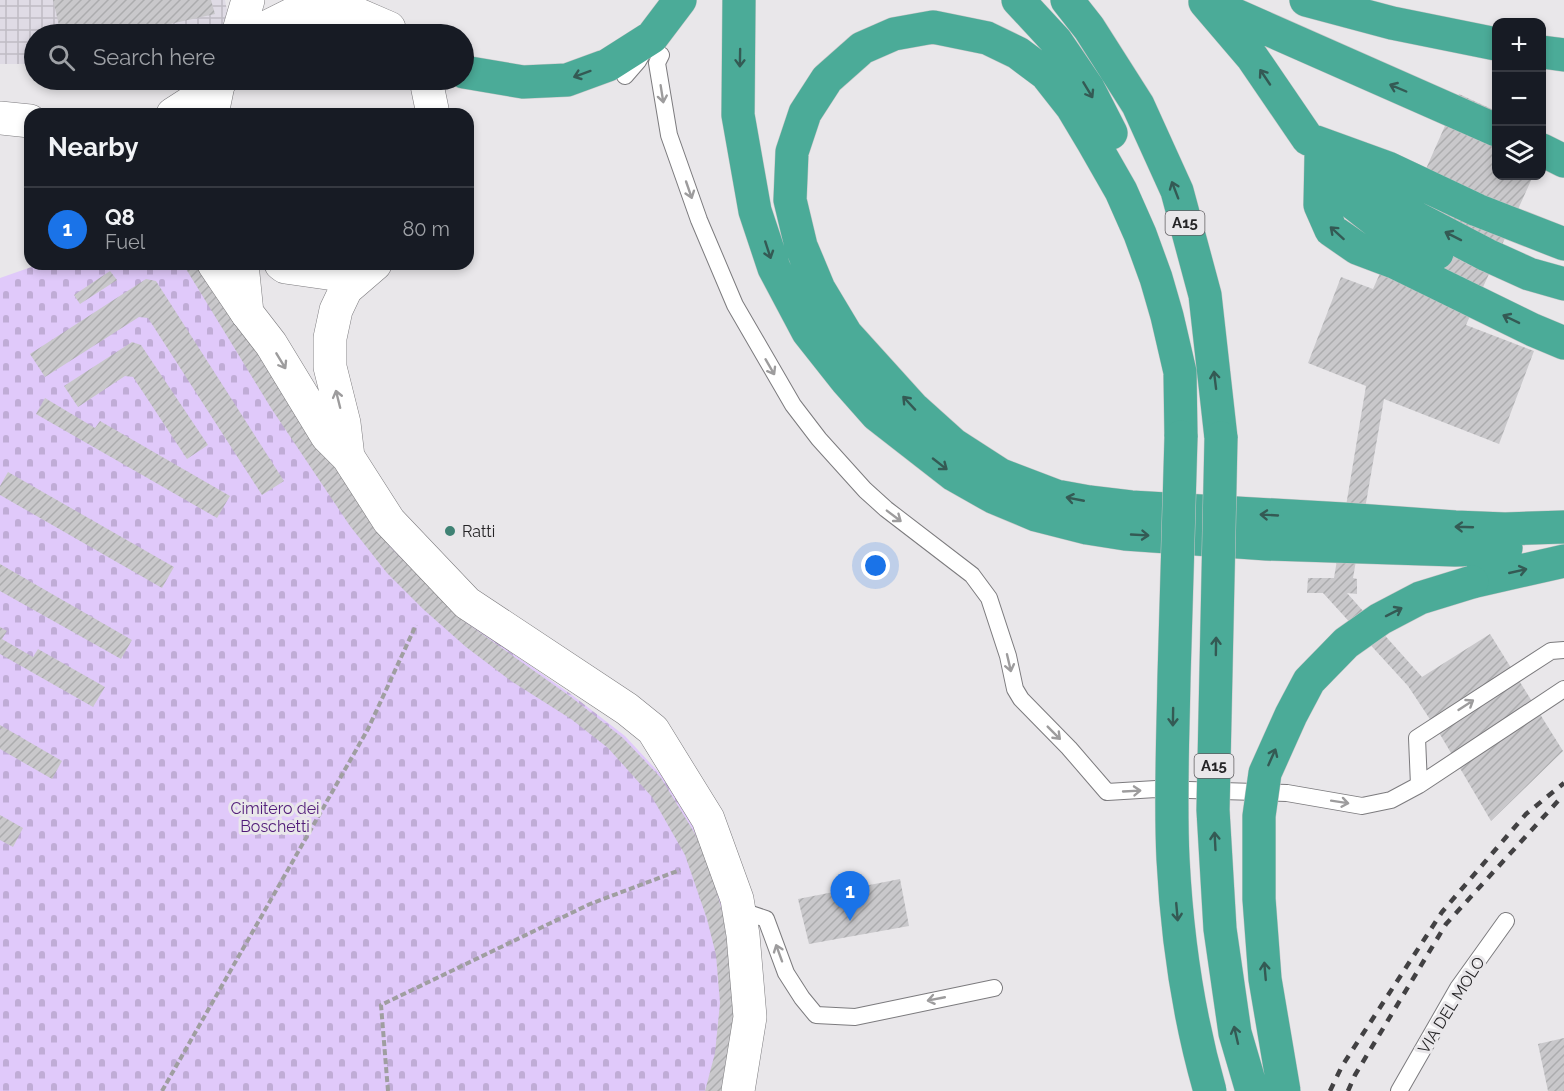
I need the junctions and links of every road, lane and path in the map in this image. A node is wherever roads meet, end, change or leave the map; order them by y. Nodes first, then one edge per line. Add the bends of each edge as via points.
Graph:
1 (248, 0) edge
2 (739, 0) edge
3 (1018, 0) edge
4 (1067, 0) edge
5 (1306, 0) edge
6 (1365, 0) edge
7 (679, 1) edge
8 (1204, 1) edge
9 (386, 21) edge
10 (241, 24) edge
11 (274, 24) edge
12 (1465, 38) junction
13 (1492, 43) edge
14 (656, 46) junction
15 (1546, 53) edge
16 (1564, 56) edge
17 (474, 74) edge
18 (625, 76) dead end
19 (428, 90) edge
20 (217, 93) edge
21 (186, 108) edge
22 (432, 108) edge
23 (1289, 112) junction
24 (0, 118) edge
25 (24, 120) edge
26 (1492, 128) edge
27 (1314, 147) junction
28 (1546, 152) edge
29 (1564, 161) edge
30 (1564, 225) edge
31 (1564, 244) edge
32 (218, 270) edge
33 (243, 270) edge
34 (306, 270) edge
35 (353, 270) edge
36 (367, 270) edge
37 (1564, 284) edge
38 (1564, 291) edge
39 (247, 313) junction
40 (1564, 343) edge
41 (1180, 372) junction
42 (348, 457) junction
43 (1564, 527) edge
44 (1564, 542) edge
45 (1564, 561) edge
46 (416, 625) dead end
47 (1564, 650) edge
48 (1564, 689) edge
49 (1419, 785) junction
50 (680, 870) dead end
51 (739, 910) junction
52 (1506, 921) dead end
53 (994, 988) dead end
54 (162, 1091) edge
55 (388, 1091) edge
56 (738, 1091) edge
57 (1210, 1091) edge
58 (1252, 1091) edge
59 (1284, 1091) edge
60 (1399, 1091) edge

1 - 10 street
2 -> 44 highway via 738,115 755,212 774,268 808,332 846,380 877,415 954,475 1036,515 1125,534 1267,544 1455,550
3 -> 41 highway, A15 / A15 via 1056,41 1088,88 1125,160 1167,283
58 -> 4 highway, A15 / A15, bridge via 1235,1033 1220,929 1213,810 1221,438 1204,295 1177,191 1138,105
5 - 12 highway
6 - 12 highway
7 - 14 highway via 663,42
23 -> 8 highway via 1252,57
26 -> 8 highway
9 - 11 street via 345,9 301,10
12 - 13 highway
14 -> 17 highway via 567,80 523,82
14 - 18 lane
14 -> 49 lane via 669,135 699,220 735,305 793,405 865,490 972,575 989,598 1021,699 1107,792 1156,789 1287,794 1362,806 1391,800
15 - 16 highway
19 - 22 street
20 - 21 street
23 - 27 highway
23 - 30 highway via 1345,130
24 - 25 street
27 - 31 highway via 1388,168 1477,210
37 -> 27 highway via 1529,274 1416,218
27 - 38 highway via 1339,192 1381,225 1506,286 1551,297
40 -> 27 highway via 1394,262 1357,249 1331,230 1320,205
28 - 29 highway
32 - 39 street
33 - 39 street
34 - 35 street via 334,274
42 -> 36 street via 330,367 330,338 346,289
39 -> 42 street via 271,344 327,436
43 -> 41 highway via 1455,527 1131,507 1056,496 1001,475 953,444 913,408 846,334 819,289 801,246 790,200 792,152 805,113 827,79 862,48 894,34 933,27 987,38 1018,53 1047,74 1094,141 1121,190 1156,278
41 -> 57 highway, A15 / A15, bridge via 1173,858 1184,970
42 - 51 street via 389,521 467,603 653,730 708,819
59 -> 45 highway, bridge via 1265,979 1259,899 1259,816 1265,773 1291,715 1309,681 1346,643 1380,619 1420,598
46 - 54 path via 368,729
49 -> 47 lane via 1418,738 1551,651
48 - 49 lane
50 - 55 path via 590,904 381,1005
53 -> 51 lane via 855,1017 816,1015 786,973 766,919
51 - 56 street via 750,1017
52 - 60 lane, VIA DEL MOLO via 1458,988

